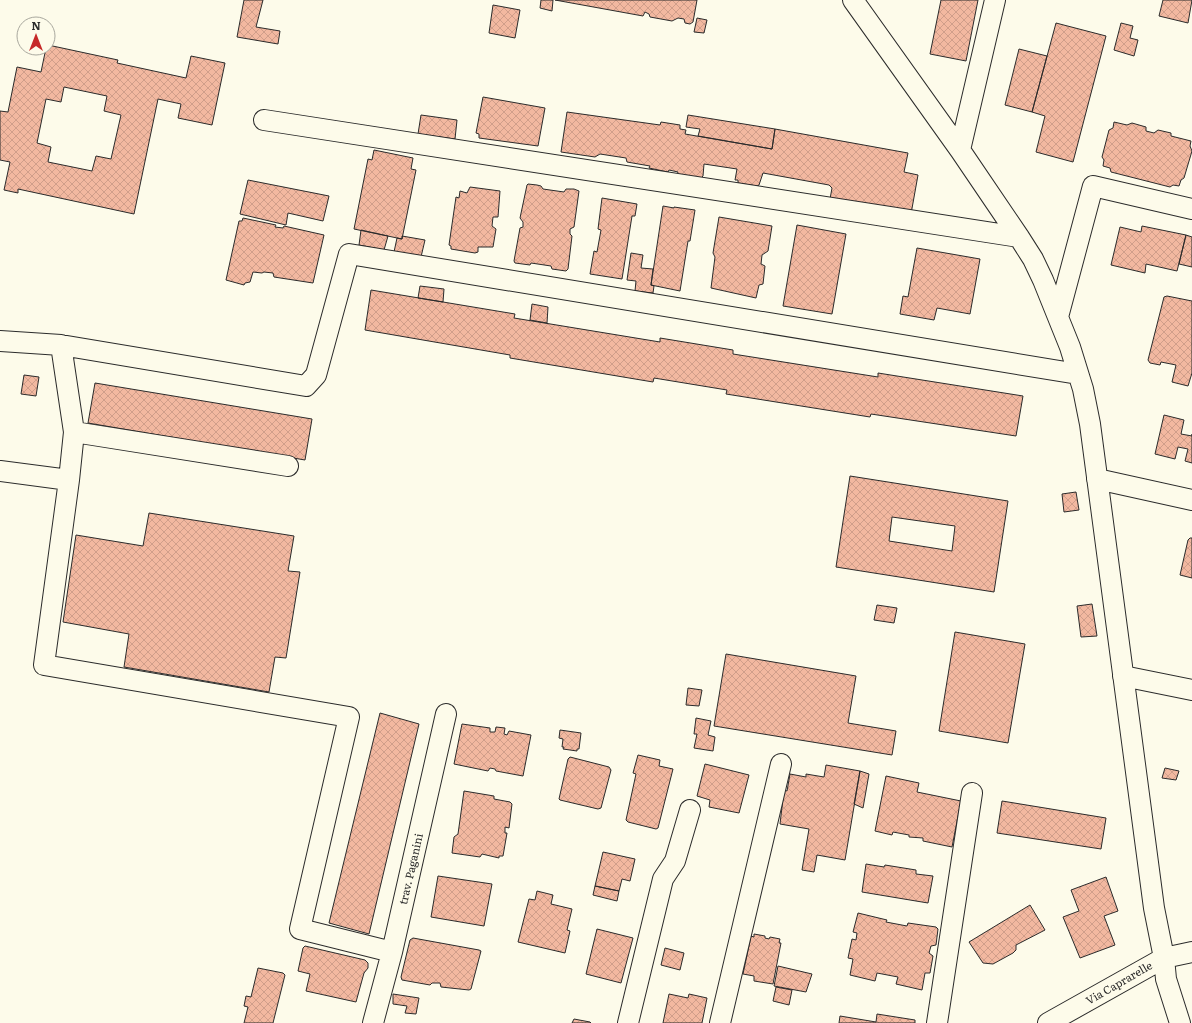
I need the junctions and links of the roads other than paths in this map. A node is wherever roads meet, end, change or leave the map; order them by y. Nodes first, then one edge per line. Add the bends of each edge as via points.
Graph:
1 (853, 0) edge
2 (995, 0) edge
3 (264, 120) dead end
4 (960, 150) junction
5 (1192, 209) edge
6 (1020, 237) junction
7 (1058, 317) junction
8 (0, 341) edge
9 (61, 345) junction
10 (1078, 374) junction
11 (74, 432) junction
12 (288, 466) dead end
13 (0, 471) edge
14 (1097, 478) junction
15 (69, 480) junction
16 (1192, 500) edge
17 (1123, 676) junction
18 (1192, 690) edge
19 (446, 714) dead end
20 (781, 764) dead end
21 (972, 793) dead end
22 (690, 810) dead end
23 (392, 952) junction
24 (1192, 952) edge
25 (1164, 958) junction
26 (373, 1023) edge
27 (628, 1023) edge
28 (720, 1023) edge
29 (937, 1023) edge
30 (1048, 1023) edge
31 (1180, 1023) edge

1 - 4 street
2 - 4 street
3 - 6 street
4 - 6 street
5 - 7 street via 1093,186
6 - 7 street via 1043,280
7 - 10 street
8 - 9 street
9 - 10 street via 306,386 316,375 349,254
9 - 11 street
10 - 14 street via 1090,424
11 - 12 street
11 - 15 street
13 - 15 street
14 - 16 street
14 - 17 street
15 - 23 street via 44,665 349,717 300,929
17 - 18 street
17 - 25 street via 1154,908
19 - 23 street, trav. Paganini
20 - 28 street
21 - 29 street
22 - 27 street via 675,861 663,879
23 - 26 street, trav. Paganini
24 - 25 street, Via Caprarelle
25 - 30 street, Via Caprarelle
25 - 31 street via 1166,979

